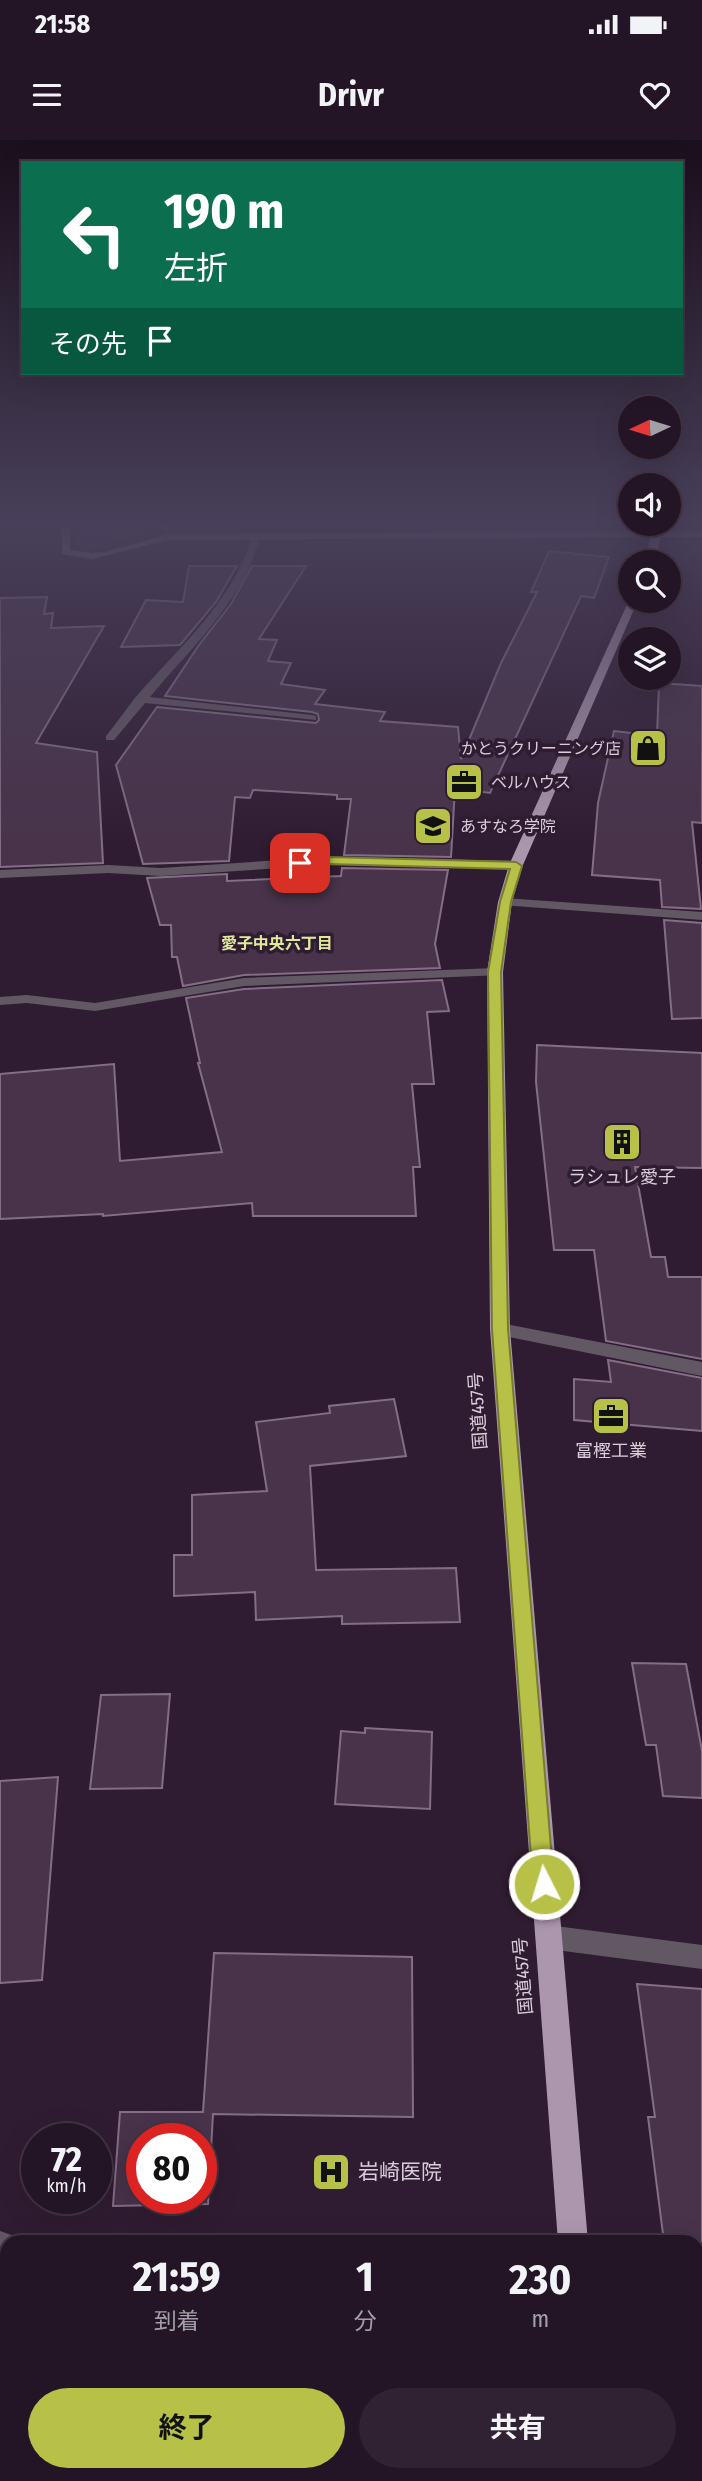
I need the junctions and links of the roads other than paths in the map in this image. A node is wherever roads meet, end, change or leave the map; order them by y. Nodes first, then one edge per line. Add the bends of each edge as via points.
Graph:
1 (201, 628) edge
2 (621, 628) edge
3 (140, 699) junction
4 (312, 718) dead end
5 (110, 738) dead end
6 (516, 866) junction
7 (0, 874) edge
8 (505, 902) junction
9 (702, 916) edge
10 (495, 972) junction
11 (0, 1001) edge
12 (500, 1329) junction
13 (702, 1369) edge
14 (548, 1937) junction
15 (702, 1958) edge
16 (572, 2235) edge

1 - 3 street
2 - 6 highway, 国道457号
3 - 4 street
3 - 5 street
6 - 7 street via 328,861 161,872 108,869
6 - 8 highway, 国道457号
8 - 9 street
8 - 10 highway, 国道457号
10 - 11 street via 244,982 96,1007 27,999
10 - 12 highway, 国道457号
12 - 13 street
12 - 14 highway, 国道457号
14 - 15 street
14 - 16 highway, 国道457号

